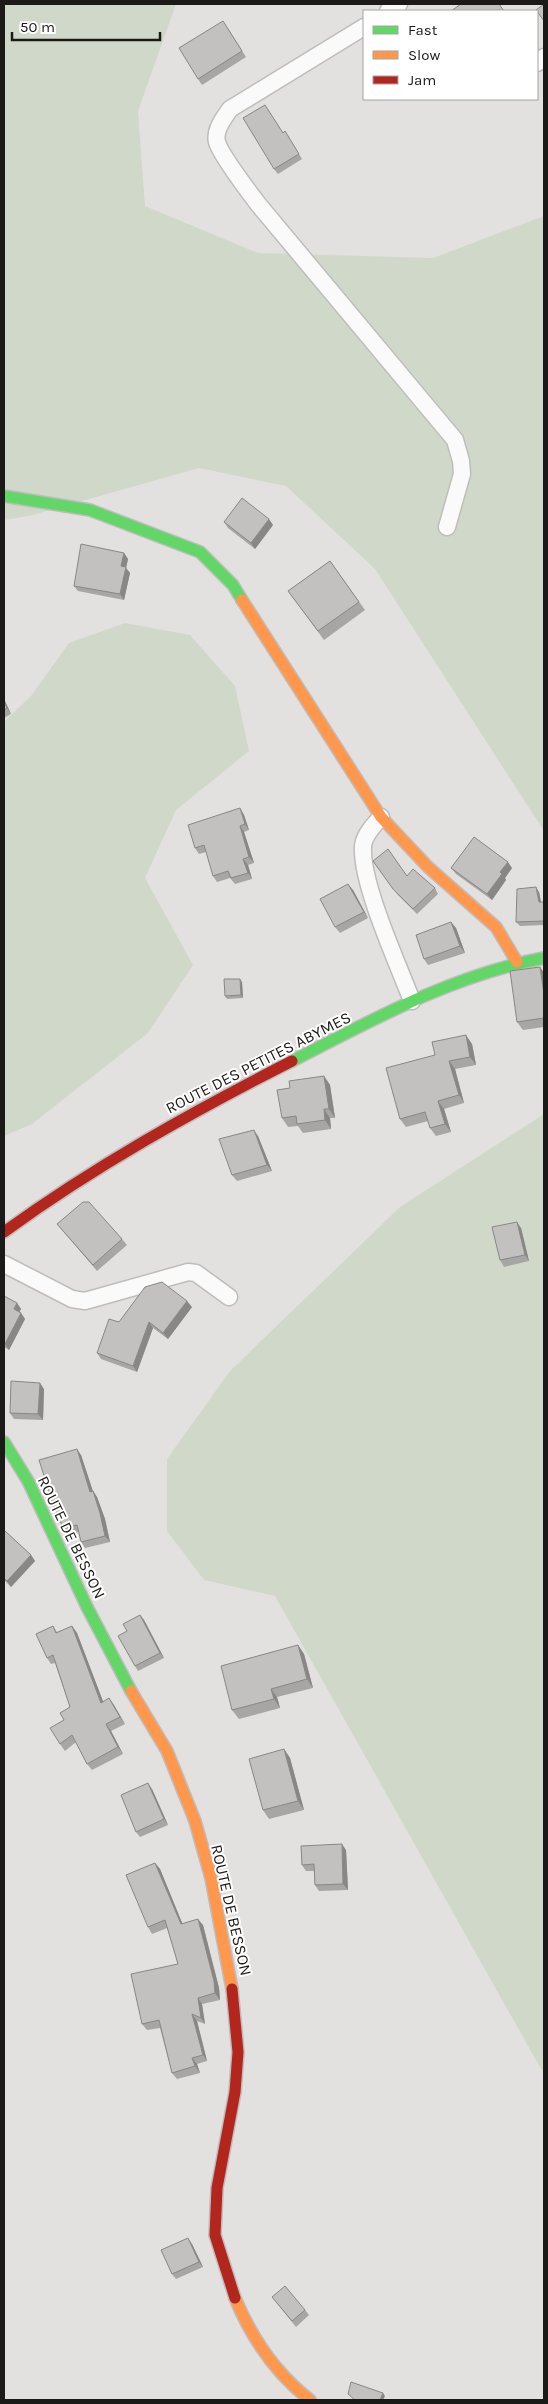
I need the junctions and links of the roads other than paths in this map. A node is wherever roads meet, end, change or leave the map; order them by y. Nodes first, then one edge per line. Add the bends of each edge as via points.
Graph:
1 (363, 29) edge
2 (4, 496) edge
3 (447, 527) dead end
4 (381, 817) junction
5 (544, 958) edge
6 (517, 962) junction
7 (412, 1001) junction
8 (4, 1232) edge
9 (4, 1264) edge
10 (228, 1297) dead end
11 (4, 1442) edge
12 (310, 2400) edge

1 - 3 street via 230,109 219,126 217,142 258,204 455,440 462,474
2 - 4 street via 90,510 200,552 233,585
4 - 6 street via 428,867 496,927
4 - 7 street via 363,844 364,867
5 - 6 street, ROUTE DES PETITES ABYMES
6 - 7 street, ROUTE DES PETITES ABYMES via 478,973
7 - 8 street, ROUTE DES PETITES ABYMES via 139,1142 36,1207
9 - 10 street via 72,1299 85,1301 188,1272 196,1273
11 - 12 street, ROUTE DE BESSON via 28,1482 87,1607 167,1751 194,1822 211,1878 232,1986 238,2052 235,2092 217,2188 215,2236 234,2300 258,2344 288,2383

